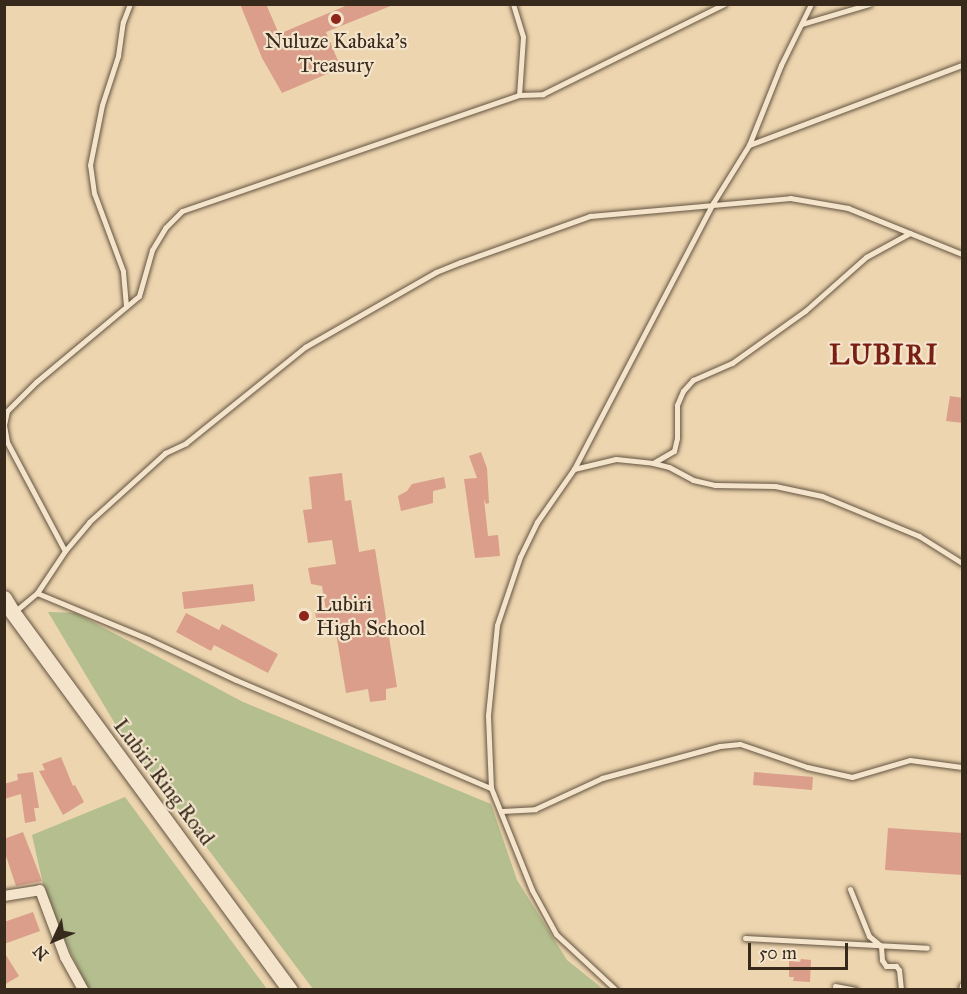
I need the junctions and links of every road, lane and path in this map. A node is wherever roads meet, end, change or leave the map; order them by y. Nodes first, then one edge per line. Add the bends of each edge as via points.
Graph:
1 (130, 4) edge
2 (513, 4) edge
3 (724, 4) edge
4 (811, 4) edge
5 (869, 4) edge
6 (802, 24) junction
7 (963, 65) edge
8 (519, 94) junction
9 (749, 145) junction
10 (713, 203) junction
11 (910, 233) junction
12 (963, 254) edge
13 (126, 306) junction
14 (4, 425) edge
15 (653, 463) junction
16 (574, 469) junction
17 (65, 551) junction
18 (963, 563) edge
19 (38, 592) junction
20 (4, 598) edge
21 (13, 613) junction
22 (963, 767) edge
23 (491, 788) junction
24 (502, 811) junction
25 (850, 889) dead end
26 (4, 896) edge
27 (745, 938) dead end
28 (881, 946) junction
29 (927, 948) dead end
30 (963, 985) edge
31 (835, 986) dead end
32 (83, 990) edge
33 (290, 990) edge
34 (616, 990) edge
35 (856, 990) edge
36 (901, 990) edge
37 (961, 990) edge

1 - 13 lane via 90,165 94,193 123,271
2 - 8 lane via 523,37
3 - 8 lane via 543,94
4 - 6 lane
5 - 6 lane
6 - 9 lane
7 - 9 lane
8 - 13 lane via 182,211 165,228 152,250 140,296
9 - 10 lane
10 - 11 lane via 817,200
10 - 16 lane
10 - 17 lane via 590,216 436,272 305,347 186,443 165,453 89,522
11 - 12 lane
11 - 15 lane via 867,257 806,311 732,363 693,380 683,390 677,405 674,451
13 - 14 lane via 21,396 7,411
14 - 17 lane via 7,442
15 - 16 lane via 616,459
15 - 18 lane via 715,485 776,486 822,496 919,536
16 - 23 lane via 537,522 520,557 497,625 488,715
17 - 19 lane
19 - 21 lane
19 - 23 lane
20 - 21 main road, Lubiri Ring Road
21 - 33 main road, Lubiri Ring Road
22 - 24 lane via 910,760 852,777 807,767 740,744 602,778 535,809
23 - 24 lane
24 - 34 lane via 532,890 556,934
25 - 28 lane via 869,936
26 - 32 street via 40,890 65,957
27 - 28 lane
28 - 29 lane
28 - 36 lane via 886,966 899,970
30 - 37 lane
31 - 35 lane

